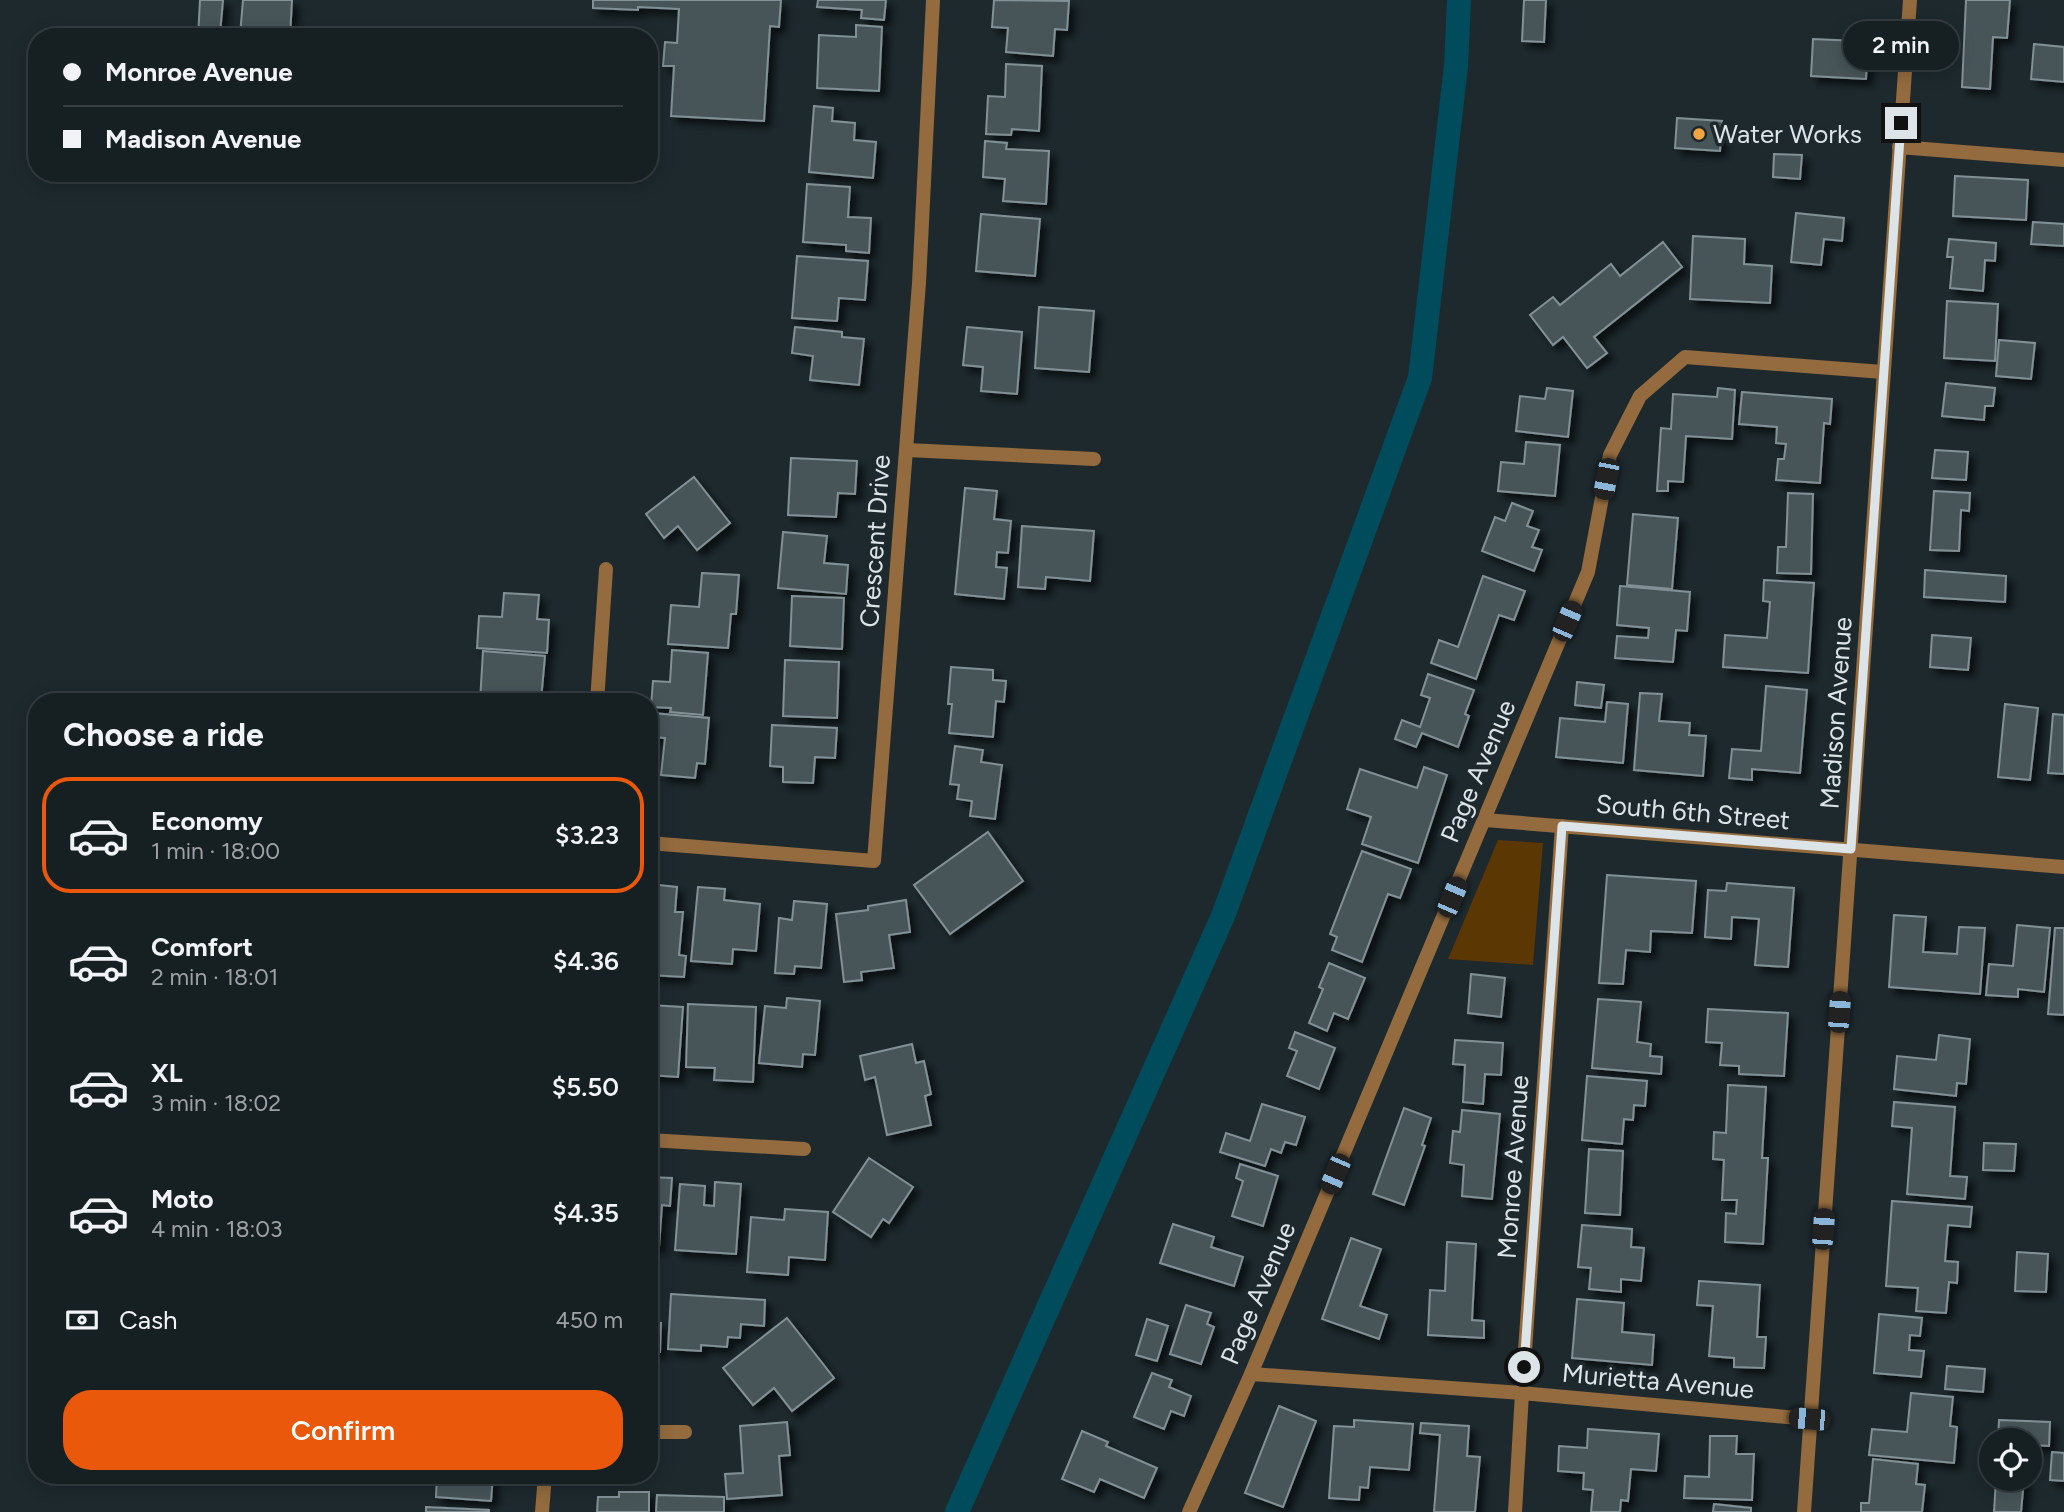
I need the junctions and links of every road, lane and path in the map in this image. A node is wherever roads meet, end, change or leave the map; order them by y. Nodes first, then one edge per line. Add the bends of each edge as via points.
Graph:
1 (933, 0) edge
2 (1910, 0) edge
3 (1899, 147) junction
4 (2064, 160) edge
5 (1883, 372) junction
6 (906, 450) junction
7 (1094, 459) dead end
8 (606, 569) dead end
9 (598, 693) edge
10 (1485, 820) junction
11 (1562, 826) junction
12 (658, 844) edge
13 (1851, 849) junction
14 (2064, 867) edge
15 (658, 1141) edge
16 (804, 1149) dead end
17 (1251, 1374) junction
18 (1522, 1394) junction
19 (1809, 1419) junction
20 (658, 1432) edge
21 (685, 1432) dead end
22 (544, 1484) edge
23 (542, 1512) edge
24 (1189, 1512) edge
25 (1515, 1512) edge
26 (1804, 1512) edge

1 - 6 street, Crescent Drive
2 - 3 street, Madison Avenue
3 - 4 street
3 - 5 street, Madison Avenue
5 - 10 street, Page Avenue via 1685,357 1640,396 1610,455 1588,572
5 - 13 street, Madison Avenue
6 - 7 street
6 - 12 street, Crescent Drive via 874,861
8 - 9 street
10 - 11 street, South 6th Street
10 - 17 street, Page Avenue
11 - 13 street, South 6th Street
11 - 18 street, Monroe Avenue
13 - 14 street, South 6th Street
13 - 19 street, Madison Avenue
15 - 16 street
17 - 18 street, Murietta Avenue
17 - 24 street, Page Avenue
18 - 19 street, Murietta Avenue
18 - 25 street, Monroe Avenue
19 - 26 street, Madison Avenue
20 - 21 street
22 - 23 street

